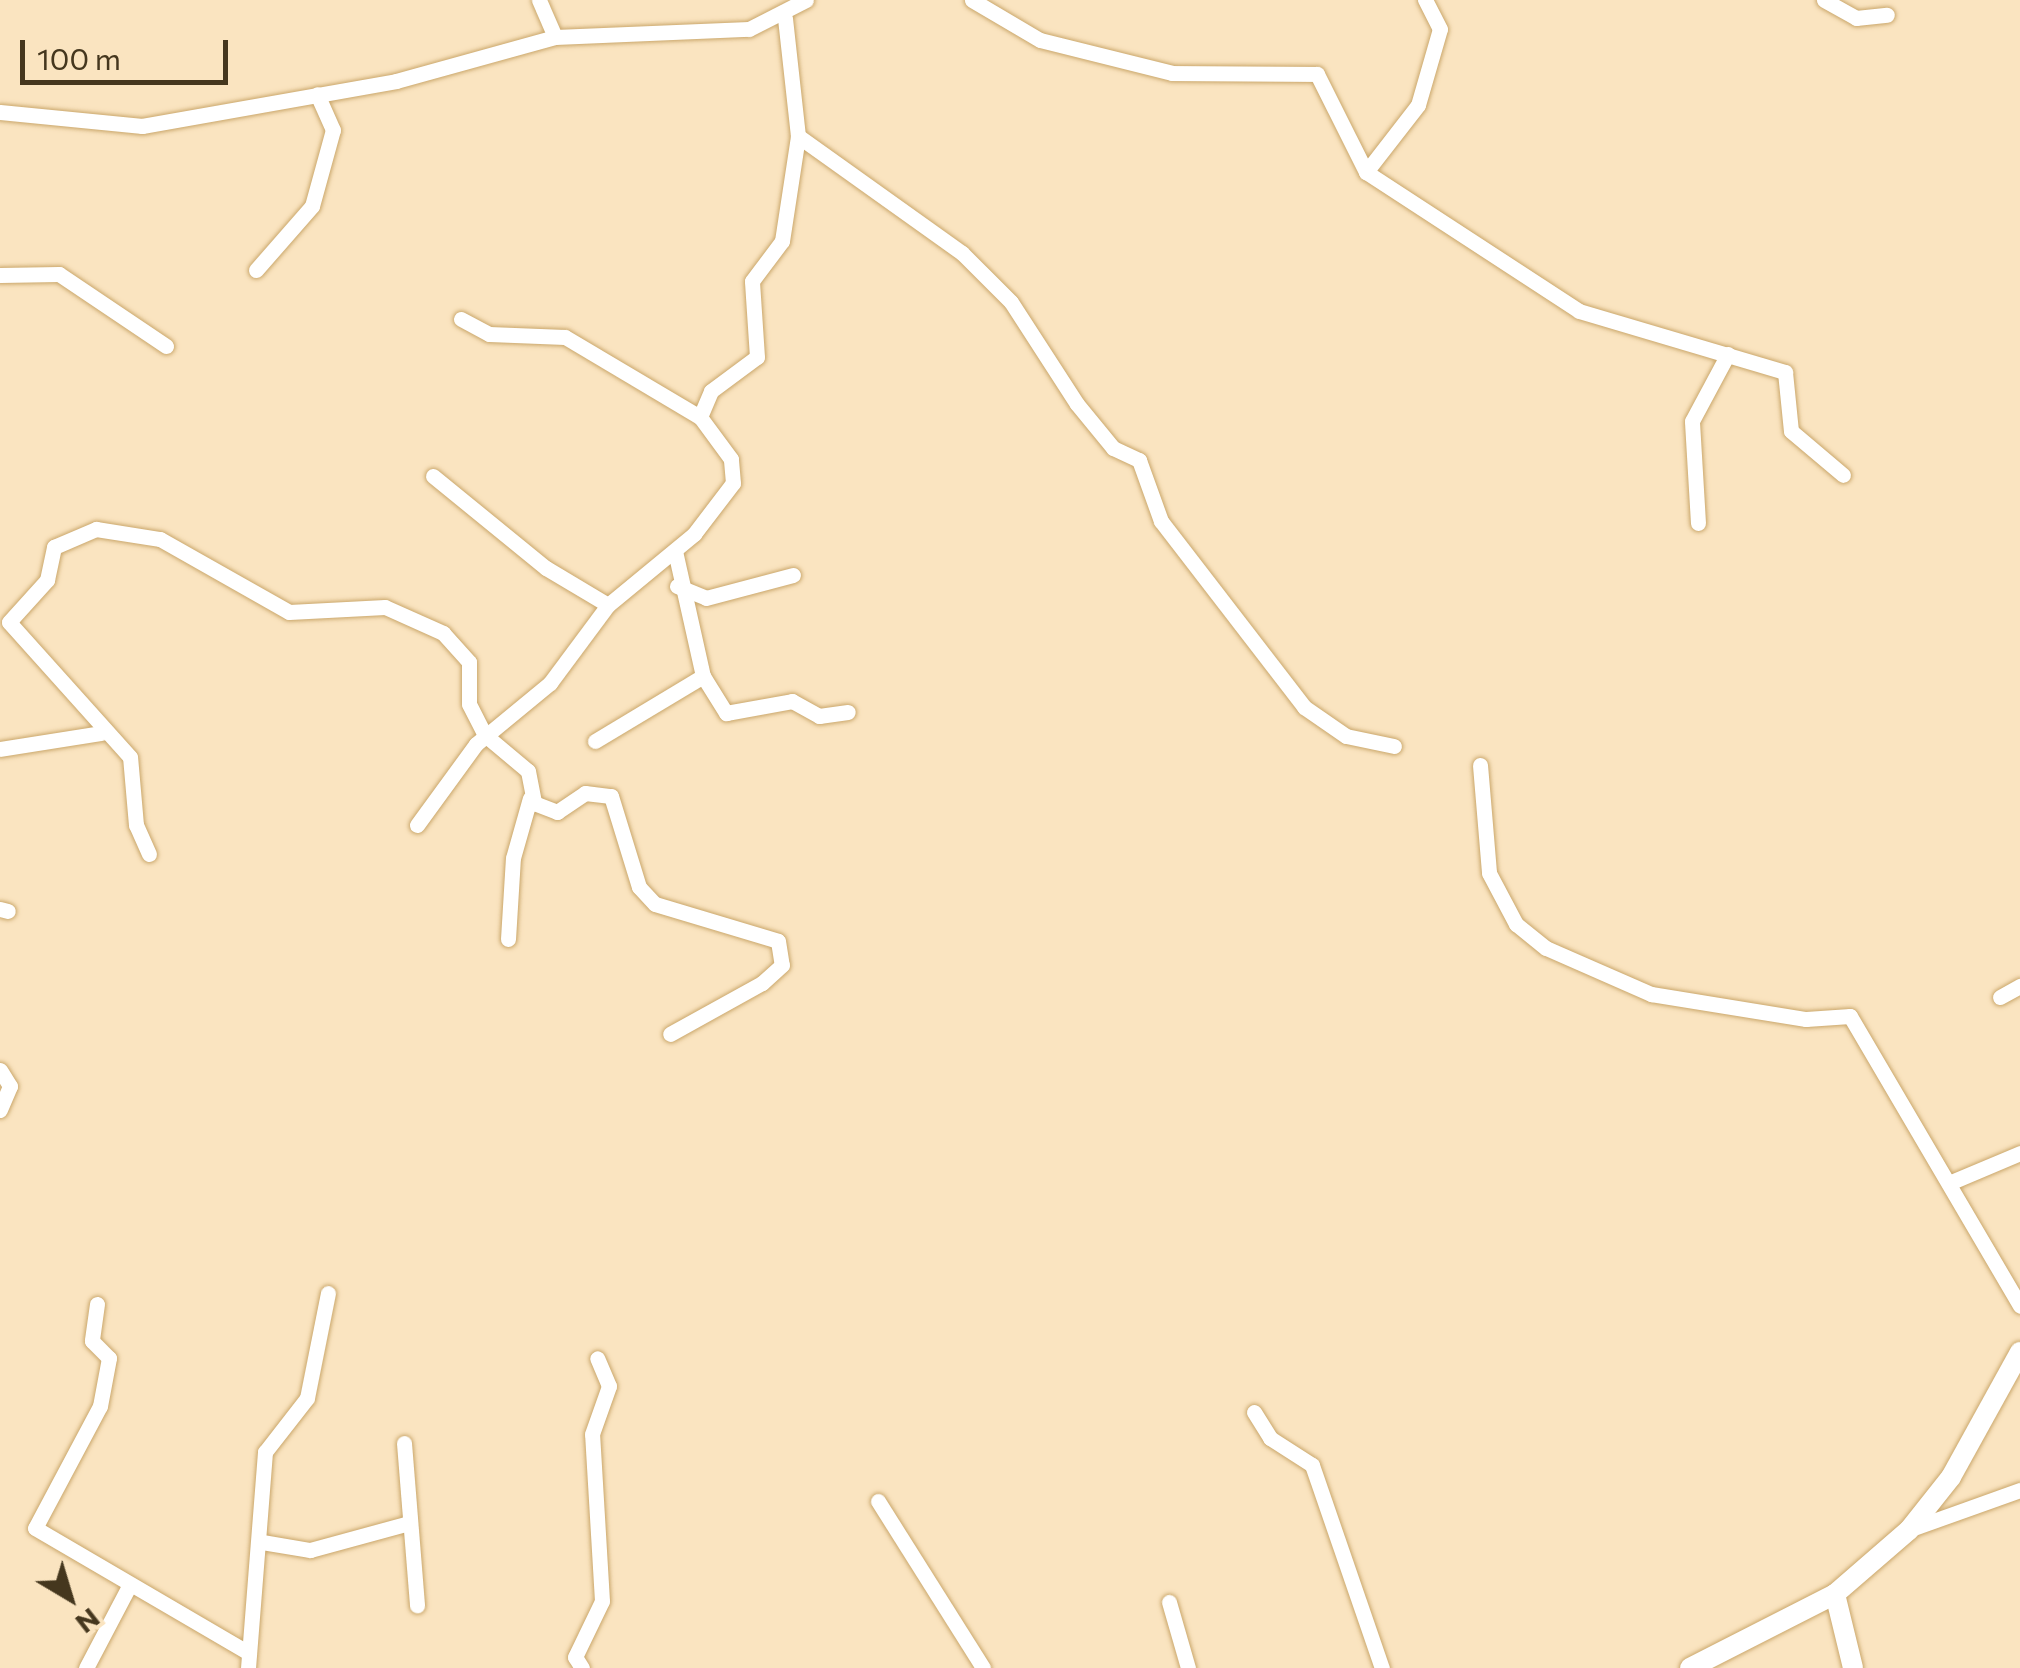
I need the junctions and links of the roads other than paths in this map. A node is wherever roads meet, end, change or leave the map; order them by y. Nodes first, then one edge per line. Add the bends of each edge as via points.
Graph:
1 (539, 0) edge
2 (806, 0) edge
3 (972, 0) edge
4 (1425, 0) edge
5 (1824, 0) edge
6 (1888, 16) dead end
7 (785, 18) junction
8 (555, 37) junction
9 (317, 94) junction
10 (0, 112) edge
11 (798, 136) junction
12 (1366, 172) junction
13 (256, 270) dead end
14 (0, 275) edge
15 (461, 319) dead end
16 (166, 346) dead end
17 (1728, 354) junction
18 (700, 417) junction
19 (1842, 475) dead end
20 (432, 476) dead end
21 (1698, 522) dead end
22 (675, 551) junction
23 (793, 575) dead end
24 (677, 586) junction
25 (608, 605) junction
26 (703, 676) junction
27 (848, 712) dead end
28 (102, 733) junction
29 (484, 735) junction
30 (595, 741) dead end
31 (1394, 746) dead end
32 (0, 749) edge
33 (1480, 764) dead end
34 (530, 798) junction
35 (417, 826) dead end
36 (149, 854) dead end
37 (508, 940) dead end
38 (2020, 986) edge
39 (2000, 997) dead end
40 (670, 1034) dead end
41 (0, 1070) edge
42 (0, 1110) edge
43 (2020, 1153) edge
44 (1950, 1183) junction
45 (328, 1293) dead end
46 (98, 1304) dead end
47 (2020, 1306) edge
48 (2020, 1352) edge
49 (597, 1358) dead end
50 (1254, 1412) dead end
51 (404, 1443) dead end
52 (2020, 1490) edge
53 (878, 1501) dead end
54 (406, 1524) junction
55 (1908, 1530) junction
56 (262, 1542) junction
57 (129, 1586) junction
58 (1836, 1594) junction
59 (1170, 1602) dead end
60 (416, 1605) dead end
61 (249, 1661) edge
62 (86, 1668) edge
63 (582, 1668) edge
64 (983, 1668) edge
65 (1188, 1668) edge
66 (1382, 1668) edge
67 (1690, 1668) edge
68 (1853, 1668) edge

1 - 8 street
2 - 7 street
3 - 12 street via 1040,40 1172,73 1317,74
4 - 12 street via 1440,29 1418,105
5 - 6 street via 1856,18
7 - 8 street via 702,36
7 - 11 street
8 - 9 street
9 - 10 street via 142,126
9 - 13 street via 333,130 312,206
11 - 18 street via 782,241 750,287 756,357 711,390
11 - 31 street via 962,253 1010,302 1077,404 1113,448 1139,460 1161,521 1304,707 1346,736
12 - 17 street via 1579,311
14 - 16 street via 59,274
15 - 18 street via 489,334 565,337
17 - 19 street via 1786,372 1791,431
17 - 21 street via 1692,421
18 - 22 street via 731,459 734,483
20 - 25 street via 546,568
22 - 24 street
22 - 25 street
23 - 24 street via 706,598
24 - 26 street
25 - 29 street via 550,684
26 - 27 street via 730,714 784,701 819,716
26 - 30 street
28 - 29 street via 9,622 47,580 54,547 96,529 160,538 289,612 385,607 420,617 469,662 470,704
28 - 32 street
28 - 36 street via 136,769 136,825
29 - 34 street via 528,771
29 - 35 street
33 - 44 street via 1489,873 1516,924 1546,948 1650,994 1806,1019 1850,1016 1891,1074 1927,1160
34 - 37 street via 513,858
34 - 40 street via 557,812 585,793 612,796 639,887 655,904 778,941 782,964 762,983
38 - 39 street
41 - 42 street via 10,1086
43 - 44 street
44 - 47 street
45 - 56 street via 307,1398 266,1447
46 - 57 street via 92,1341 109,1358 100,1406 35,1528
48 - 55 street via 1950,1478
49 - 63 street via 610,1386 592,1434 602,1601 576,1657
50 - 66 street via 1270,1438 1312,1465 1354,1567
51 - 54 street
52 - 55 street
53 - 64 street
54 - 56 street via 310,1550
54 - 60 street
55 - 58 street
56 - 61 street
57 - 61 street
57 - 62 street
58 - 67 street
58 - 68 street
59 - 65 street

